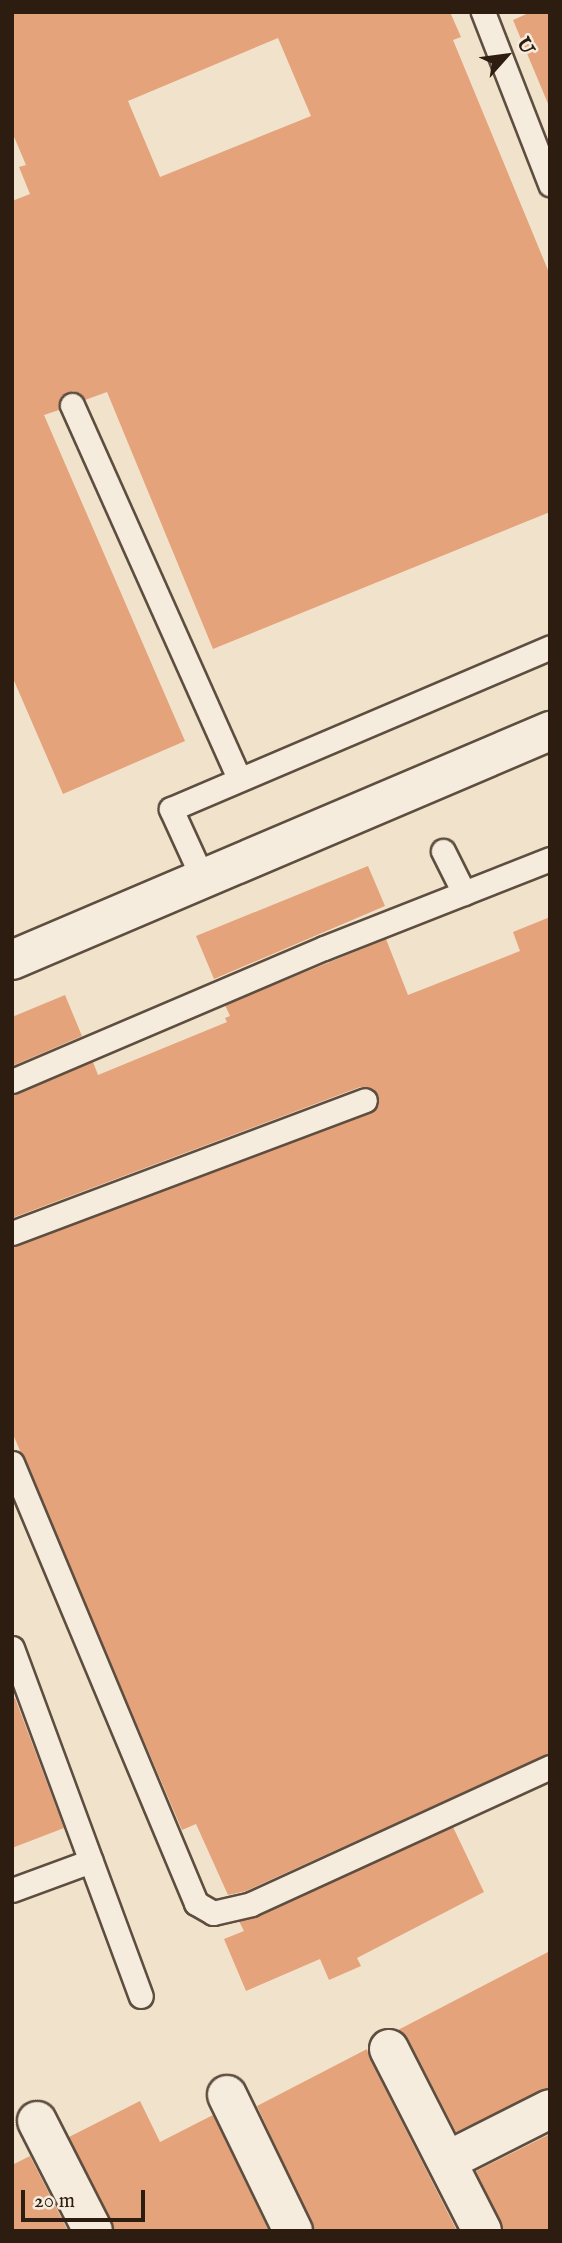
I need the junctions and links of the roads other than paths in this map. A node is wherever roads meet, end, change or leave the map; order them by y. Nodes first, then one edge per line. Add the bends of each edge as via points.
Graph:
1 (483, 12) edge
2 (550, 184) edge
3 (72, 405) dead end
4 (550, 647) edge
5 (550, 731) edge
6 (239, 778) junction
7 (443, 851) dead end
8 (550, 859) edge
9 (203, 879) junction
10 (464, 893) junction
11 (12, 960) edge
12 (12, 1081) edge
13 (365, 1100) dead end
14 (12, 1233) edge
15 (12, 1463) edge
16 (12, 1648) edge
17 (550, 1767) edge
18 (91, 1861) junction
19 (12, 1890) edge
20 (141, 1996) dead end
21 (389, 2049) dead end
22 (227, 2095) dead end
23 (550, 2109) edge
24 (37, 2121) dead end
25 (447, 2161) junction
26 (93, 2231) edge
27 (293, 2231) edge
28 (482, 2231) edge

1 - 2 lane
3 - 6 lane
4 - 6 lane
5 - 9 street
6 - 9 lane via 171,809
7 - 10 lane
8 - 10 lane
9 - 11 street
10 - 12 lane
13 - 14 lane
15 - 17 lane via 196,1903 213,1913 251,1904
16 - 18 lane
18 - 19 lane
18 - 20 lane
21 - 25 street
22 - 27 street
23 - 25 street
24 - 26 street
25 - 28 street

